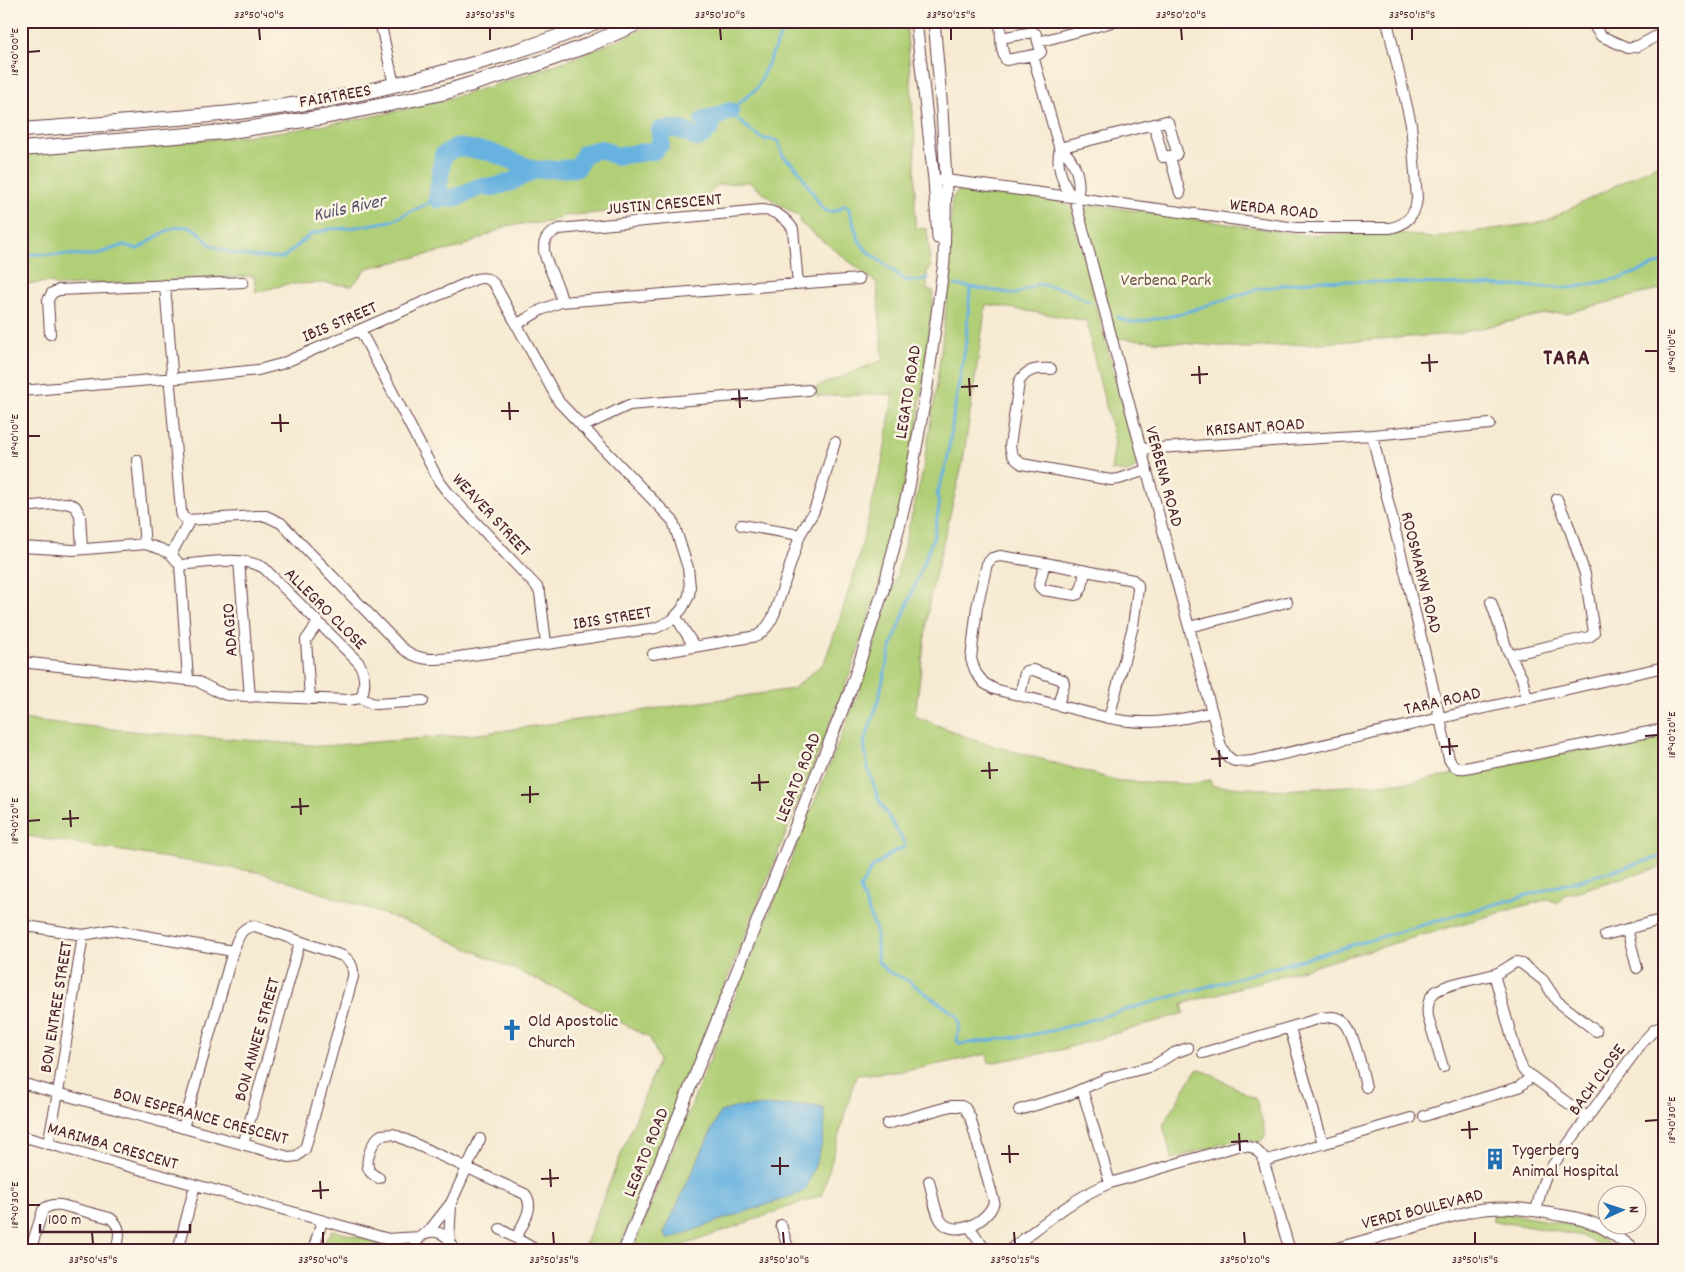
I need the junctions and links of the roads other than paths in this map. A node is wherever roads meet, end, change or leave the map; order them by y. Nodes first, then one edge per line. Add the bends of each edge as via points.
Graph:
1 (380, 21) edge
2 (598, 21) edge
3 (642, 21) edge
4 (916, 21) edge
5 (934, 21) edge
6 (1000, 21) edge
7 (1116, 21) edge
8 (1387, 21) edge
9 (1594, 21) edge
10 (1664, 32) edge
11 (1001, 38) junction
12 (1038, 42) junction
13 (1033, 56) junction
14 (394, 85) junction
15 (21, 130) edge
16 (1060, 149) junction
17 (21, 150) edge
18 (940, 180) junction
19 (1180, 193) dead end
20 (1075, 199) junction
21 (859, 279) dead end
22 (243, 282) dead end
23 (798, 284) junction
24 (165, 285) junction
25 (561, 302) junction
26 (516, 325) junction
27 (360, 330) junction
28 (50, 334) dead end
29 (1051, 369) dead end
30 (171, 378) junction
31 (808, 390) dead end
32 (21, 391) edge
33 (1490, 424) dead end
34 (582, 427) junction
35 (1372, 435) junction
36 (835, 442) dead end
37 (1141, 450) junction
38 (137, 460) dead end
39 (1146, 470) junction
40 (1557, 499) dead end
41 (21, 507) edge
42 (190, 520) junction
43 (741, 525) dead end
44 (800, 535) junction
45 (144, 544) junction
46 (21, 547) edge
47 (82, 549) junction
48 (171, 554) junction
49 (240, 561) junction
50 (1045, 563) junction
51 (180, 565) junction
52 (1085, 571) junction
53 (1288, 602) dead end
54 (1491, 602) dead end
55 (676, 617) junction
56 (318, 623) junction
57 (1189, 627) junction
58 (21, 639) edge
59 (546, 644) junction
60 (694, 646) junction
61 (653, 654) dead end
62 (1510, 655) junction
63 (22, 662) edge
64 (1664, 667) edge
65 (188, 679) junction
66 (1020, 695) junction
67 (250, 697) junction
68 (361, 698) junction
69 (1527, 698) junction
70 (310, 699) junction
71 (423, 701) dead end
72 (1058, 705) junction
73 (1212, 712) junction
74 (1440, 717) junction
75 (1109, 718) junction
76 (1664, 729) edge
77 (1229, 759) joint
78 (1664, 919) edge
79 (21, 925) edge
80 (1627, 930) junction
81 (83, 935) junction
82 (1605, 936) dead end
83 (300, 942) junction
84 (233, 951) junction
85 (1638, 968) dead end
86 (1494, 974) junction
87 (1664, 1025) edge
88 (1290, 1028) junction
89 (1596, 1031) dead end
90 (1188, 1048) dead end
91 (1203, 1053) dead end
92 (1443, 1067) dead end
93 (1531, 1077) junction
94 (21, 1083) edge
95 (1366, 1086) dead end
96 (1082, 1089) junction
97 (58, 1093) junction
98 (1019, 1110) dead end
99 (1424, 1116) dead end
100 (1411, 1118) dead end
101 (1588, 1118) junction
102 (887, 1124) dead end
103 (183, 1128) junction
104 (21, 1136) edge
105 (480, 1139) dead end
106 (48, 1144) junction
107 (1324, 1144) junction
108 (243, 1145) junction
109 (1264, 1161) junction
110 (468, 1168) junction
111 (379, 1178) dead end
112 (928, 1181) dead end
113 (1110, 1183) junction
114 (195, 1185) junction
115 (452, 1203) junction
116 (1536, 1211) junction
117 (322, 1221) junction
118 (781, 1225) dead end
119 (969, 1226) junction
120 (500, 1229) dead end
121 (424, 1235) junction
122 (386, 1238) junction
123 (516, 1238) junction
124 (449, 1239) junction
125 (533, 1248) dead end
126 (30, 1251) edge
127 (116, 1251) edge
128 (178, 1251) edge
129 (313, 1251) edge
130 (405, 1251) edge
131 (414, 1251) edge
132 (454, 1251) edge
133 (624, 1251) edge
134 (789, 1251) edge
135 (986, 1251) edge
136 (1008, 1251) edge
137 (1290, 1251) edge
138 (1328, 1251) edge
139 (1635, 1251) edge

1 - 14 street
2 - 14 main road, FAIRTREES via 526,49
3 - 17 main road, FAIRTREES via 537,64 410,100 224,132
4 - 18 street, LEGATO ROAD
5 - 18 street, LEGATO ROAD via 942,110
6 - 11 street
7 - 12 street
8 - 20 street, WERDA ROAD via 1408,110 1413,152 1416,203 1411,216 1403,224 1390,228 1297,228
9 - 10 street via 1601,36 1628,48
11 - 12 street via 1033,32
11 - 13 street via 1006,60
12 - 13 street via 1041,52
13 - 16 street, VERBENA ROAD
14 - 15 main road, FAIRTREES via 331,99 272,107
16 - 19 street via 1166,121 1177,152 1170,157
16 - 20 street, VERBENA ROAD via 1058,158 1066,189
18 - 20 street, WERDA ROAD
18 - 133 street, LEGATO ROAD via 944,262 940,297 909,487 883,591 850,691
20 - 37 street, VERBENA ROAD
21 - 23 street
22 - 24 street
23 - 25 street
23 - 25 street, JUSTIN CRESCENT via 793,228 777,214 762,210 553,232 546,239 545,253
24 - 28 street via 68,289 52,293 47,304
24 - 30 street
25 - 26 street
26 - 27 street, IBIS STREET via 495,285 485,278 476,279
26 - 34 street, IBIS STREET via 559,402
27 - 30 street, IBIS STREET via 265,369
27 - 59 street, WEAVER STREET via 439,481 537,587
29 - 39 street via 1032,369 1019,382 1010,446 1017,461 1111,480
30 - 32 street, IBIS STREET
30 - 42 street via 181,511 184,518
31 - 34 street via 629,405
33 - 35 street, KRISANT ROAD
34 - 55 street, IBIS STREET via 673,521 690,578 689,596
35 - 37 street, KRISANT ROAD
35 - 74 street, ROOSMARYN ROAD
36 - 44 street via 818,500
37 - 39 street, VERBENA ROAD
38 - 45 street
39 - 57 street, VERBENA ROAD
40 - 62 street via 1585,574 1594,633 1589,637
41 - 47 street via 66,503 75,506 80,515
42 - 48 street
42 - 59 street, IBIS STREET via 266,516 281,523 401,647 420,659
43 - 44 street
44 - 60 street via 775,612 766,629 757,636
45 - 47 street
45 - 48 street
46 - 47 street
48 - 51 street
49 - 51 street, ALLEGRO CLOSE
49 - 56 street, ALLEGRO CLOSE via 264,568
49 - 67 street, ADAGIO
50 - 52 street
50 - 52 street via 1040,585 1043,590 1078,594
50 - 66 street via 1000,556 992,558 987,564 977,607 971,660 976,673 994,689
51 - 65 street
52 - 75 street via 1133,580 1138,585 1133,626
53 - 57 street
54 - 62 street
55 - 59 street, IBIS STREET via 656,628
55 - 60 street
56 - 68 street, ALLEGRO CLOSE via 359,663 364,686
56 - 70 street via 306,640
57 - 73 street, VERBENA ROAD
58 - 63 street
60 - 61 street
62 - 69 street via 1522,678
63 - 65 street
64 - 69 street, TARA ROAD
65 - 67 street via 202,682 221,694
66 - 72 street
66 - 72 street via 1024,673 1033,670 1063,680
67 - 70 street
68 - 70 street
68 - 71 street via 376,704
69 - 74 street, TARA ROAD
72 - 75 street
73 - 75 street via 1159,722
73 - 77 street, VERBENA ROAD via 1221,746
74 - 76 street, ROOSMARYN ROAD via 1449,759 1459,768
74 - 77 street, TARA ROAD via 1252,761
78 - 80 street
79 - 81 street
80 - 82 street
80 - 85 street
81 - 84 street via 111,930
81 - 97 street, BON ENTREE STREET
83 - 84 street, BON ESPERANCE CRESCENT via 255,926 242,930
83 - 108 street, BON ANNEE STREET
83 - 108 street, BON ESPERANCE CRESCENT via 343,956 354,970 305,1149 290,1157
84 - 103 street, BON ESPERANCE CRESCENT
86 - 89 street via 1514,963 1521,963 1543,980 1557,1001
86 - 92 street via 1444,987 1430,997 1428,1017
86 - 93 street via 1520,1064
87 - 101 street, BACH CLOSE via 1654,1030 1641,1044
88 - 91 street
88 - 95 street via 1330,1017 1343,1020 1351,1033
88 - 107 street
90 - 96 street via 1153,1066
93 - 99 street via 1519,1087
93 - 101 street
94 - 97 street, BON ESPERANCE CRESCENT
96 - 98 street
96 - 113 street
97 - 103 street, BON ESPERANCE CRESCENT
97 - 106 street, BON ENTREE STREET
100 - 107 street
101 - 116 street, BACH CLOSE via 1547,1173
102 - 119 street via 951,1106 965,1108 994,1201 988,1214
103 - 108 street, BON ESPERANCE CRESCENT
104 - 106 street, MARIMBA CRESCENT
105 - 110 street
106 - 114 street, MARIMBA CRESCENT
107 - 109 street
109 - 113 street via 1254,1148 1241,1145
109 - 137 street
110 - 111 street via 385,1133 373,1143 368,1161 370,1171
110 - 115 street
110 - 123 street via 528,1197 530,1209
112 - 119 street via 942,1223 951,1228
113 - 136 street via 1079,1199
114 - 117 street, MARIMBA CRESCENT
114 - 128 street, MARIMBA CRESCENT
115 - 121 street
115 - 124 street
116 - 138 street, VERDI BOULEVARD via 1479,1209
116 - 139 street, VERDI BOULEVARD via 1596,1224
117 - 122 street, MARIMBA CRESCENT
117 - 129 street
118 - 134 street
119 - 135 street
120 - 123 street
121 - 122 street, MARIMBA CRESCENT
121 - 124 street via 442,1233
121 - 131 street via 417,1241
122 - 130 street, MARIMBA CRESCENT
123 - 125 street
124 - 132 street
126 - 127 street via 43,1210 54,1204 116,1222 120,1232

